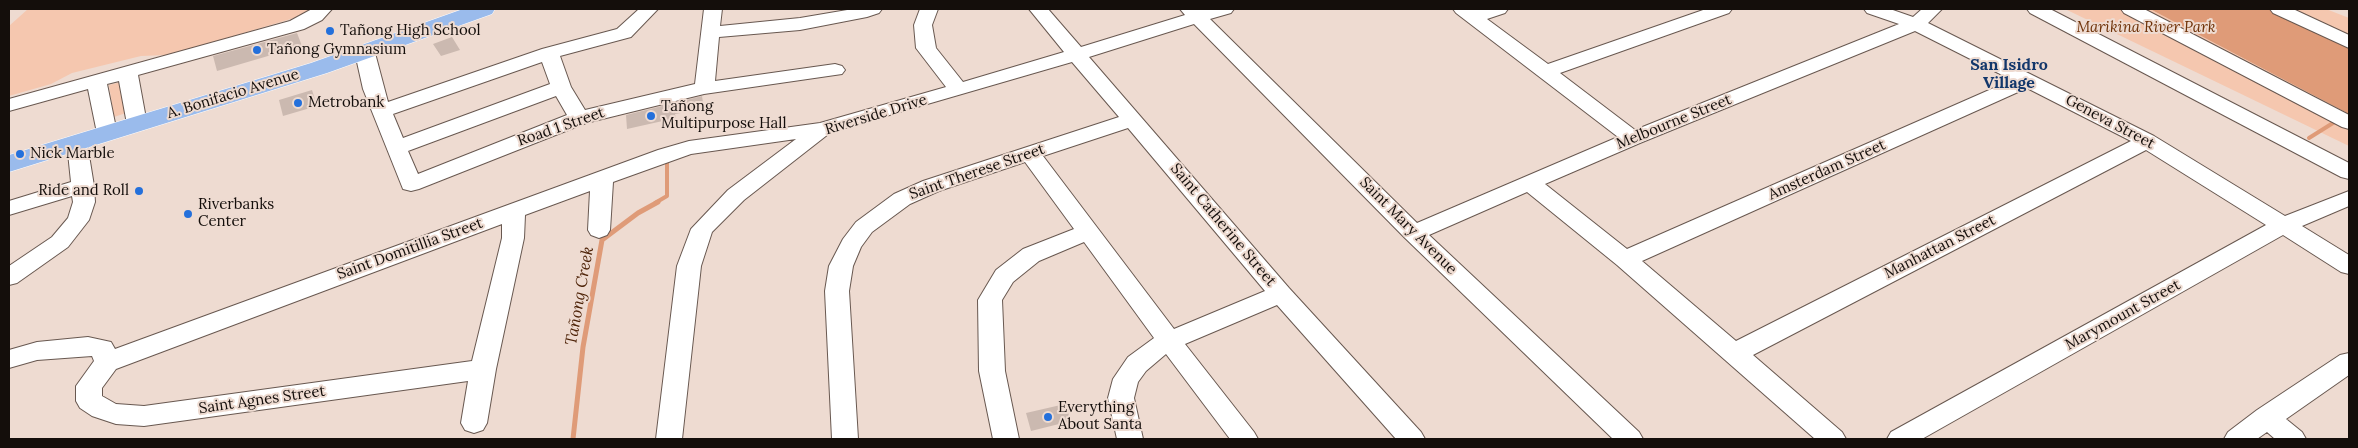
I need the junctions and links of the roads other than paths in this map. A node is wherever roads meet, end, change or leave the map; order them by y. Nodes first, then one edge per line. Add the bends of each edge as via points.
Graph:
1 (323, 9) edge
2 (484, 9) edge
3 (649, 9) edge
4 (713, 9) edge
5 (873, 9) edge
6 (930, 9) edge
7 (1038, 9) edge
8 (1225, 9) edge
9 (1499, 9) edge
10 (1723, 9) edge
11 (1873, 9) edge
12 (1933, 9) edge
13 (2036, 9) edge
14 (2130, 9) edge
15 (2279, 9) edge
16 (1194, 13) edge
17 (1468, 13) edge
18 (1916, 24) junction
19 (711, 32) junction
20 (2349, 42) edge
21 (365, 53) junction
22 (549, 53) junction
23 (1076, 54) junction
24 (835, 70) dead end
25 (127, 71) junction
26 (1544, 72) junction
27 (96, 80) junction
28 (2029, 80) junction
29 (561, 87) junction
30 (704, 88) junction
31 (959, 90) junction
32 (9, 105) edge
33 (382, 111) junction
34 (579, 118) junction
35 (1134, 119) junction
36 (2349, 123) edge
37 (137, 124) junction
38 (824, 128) junction
39 (107, 134) junction
40 (1633, 138) junction
41 (2147, 141) junction
42 (77, 143) junction
43 (398, 146) junction
44 (1029, 153) junction
45 (9, 164) edge
46 (2349, 172) edge
47 (602, 178) junction
48 (1529, 183) junction
49 (83, 186) junction
50 (2349, 198) edge
51 (9, 208) edge
52 (514, 210) junction
53 (2284, 225) junction
54 (599, 230) dead end
55 (1088, 232) junction
56 (1413, 233) junction
57 (1625, 260) junction
58 (2349, 266) edge
59 (9, 277) edge
60 (1281, 294) junction
61 (1168, 341) junction
62 (1733, 354) junction
63 (9, 359) edge
64 (107, 362) junction
65 (2349, 362) edge
66 (483, 369) junction
67 (2266, 418) junction
68 (474, 423) dead end
69 (670, 439) edge
70 (845, 439) edge
71 (1006, 439) edge
72 (1130, 439) edge
73 (1245, 439) edge
74 (1412, 439) edge
75 (1630, 439) edge
76 (1833, 439) edge
77 (1900, 439) edge
78 (2237, 439) edge
79 (2293, 439) edge

1 - 25 street via 296,24
2 - 21 main road, A. Bonifacio Avenue
3 - 22 street via 624,33
4 - 19 street
5 - 19 street via 800,24
6 - 31 street via 923,25 926,48
7 - 23 street, Saint Catherine Street
8 - 16 street, Riverside Drive
9 - 17 street
10 - 26 street
11 - 18 street, Geneva Street
12 - 18 street, Melbourne Street
13 - 46 street
14 - 36 street
15 - 20 street
16 - 23 street, Riverside Drive
16 - 56 street, Saint Mary Avenue
17 - 26 street
18 - 28 street, Geneva Street
18 - 40 street, Melbourne Street
19 - 30 street
21 - 33 street
21 - 37 main road, A. Bonifacio Avenue
22 - 29 street
22 - 33 street
23 - 31 street, Riverside Drive
23 - 35 street, Saint Catherine Street
24 - 30 street, Road 1 Street
25 - 27 street
25 - 37 street
26 - 40 street
27 - 32 street
27 - 39 street
28 - 41 street, Geneva Street
28 - 57 street, Amsterdam Street
29 - 34 street
29 - 43 street
30 - 34 street, Road 1 Street
31 - 38 street, Riverside Drive
33 - 43 street
34 - 43 street, Road 1 Street via 412,184
35 - 44 street, Saint Therese Street
35 - 60 street, Saint Catherine Street
37 - 39 main road, A. Bonifacio Avenue
38 - 47 street, Saint Domitillia Street via 689,148
38 - 69 street, Riverside Drive via 736,195 702,229 689,266
39 - 42 main road, A. Bonifacio Avenue
40 - 48 street, Melbourne Street
41 - 53 street, Geneva Street
41 - 62 street, Manhattan Street
42 - 45 main road, A. Bonifacio Avenue
42 - 49 street
44 - 55 street
44 - 70 street, Saint Therese Street via 902,198 864,227 851,244 841,266 838,291
47 - 52 street, Saint Domitillia Street
47 - 54 street
48 - 56 street, Melbourne Street
48 - 57 street
49 - 51 street
49 - 59 street via 84,202 73,230
50 - 53 street, Marymount Street
52 - 64 street, Saint Domitillia Street
52 - 66 street via 513,238
53 - 58 street, Geneva Street
53 - 77 street, Marymount Street
55 - 61 street
55 - 71 street via 1031,255 1004,276 990,300 992,370
56 - 75 street, Saint Mary Avenue
57 - 62 street
60 - 61 street
60 - 74 street, Saint Catherine Street
61 - 72 street via 1136,364 1126,379 1121,398
61 - 73 street
62 - 76 street
63 - 64 street via 37,351 88,346 102,349
64 - 66 street, Saint Agnes Street via 89,386 89,401 116,414 144,416
65 - 67 street
66 - 68 street
67 - 78 street
67 - 79 street

